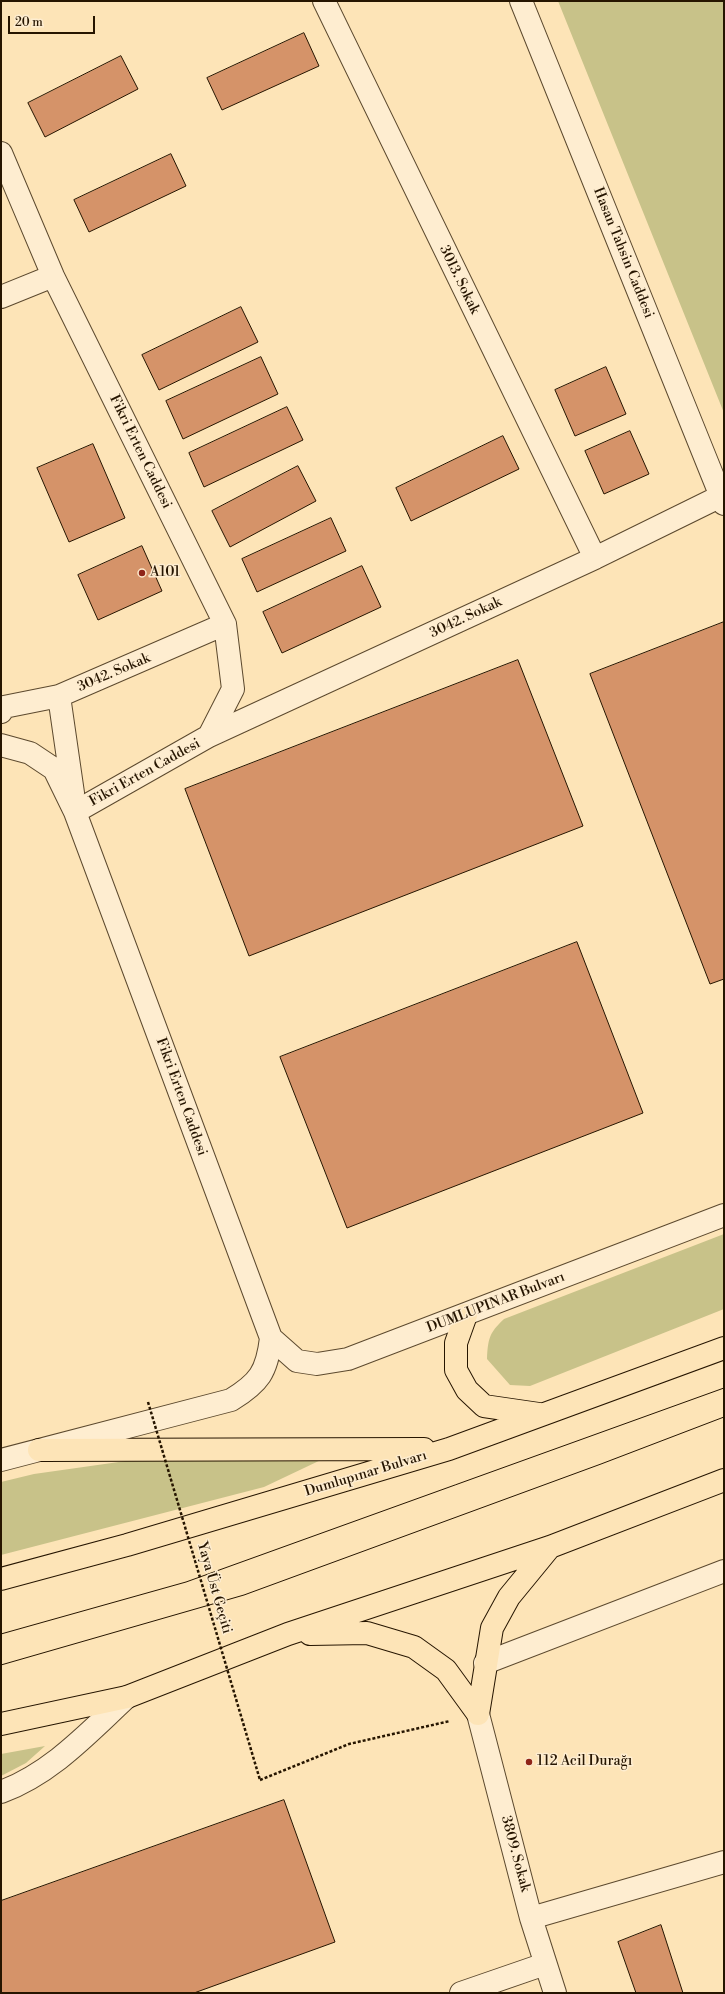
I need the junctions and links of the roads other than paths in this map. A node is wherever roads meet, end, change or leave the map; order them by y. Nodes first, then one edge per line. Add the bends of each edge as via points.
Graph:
1 (324, 1) edge
2 (521, 1) edge
3 (1, 153) edge
4 (53, 276) junction
5 (1, 297) edge
6 (722, 500) edge
7 (595, 558) junction
8 (225, 624) junction
9 (59, 696) junction
10 (2, 707) edge
11 (209, 736) junction
12 (1, 746) edge
13 (75, 812) junction
14 (724, 1215) edge
15 (466, 1315) junction
16 (271, 1338) junction
17 (724, 1348) edge
18 (542, 1415) junction
19 (449, 1449) junction
20 (39, 1450) junction
21 (1, 1460) edge
22 (724, 1480) edge
23 (550, 1547) junction
24 (724, 1571) edge
25 (1, 1579) edge
26 (288, 1634) junction
27 (485, 1662) junction
28 (127, 1697) junction
29 (478, 1714) junction
30 (1, 1724) edge
31 (1, 1792) edge
32 (724, 1862) edge
33 (531, 1918) junction
34 (545, 1964) junction
35 (461, 1993) edge
36 (555, 1993) edge

1 - 7 street, 3013. Sokak
2 - 6 street, Hasan Tahsin Caddesi
3 - 4 street, Fikri Erten Caddesi
4 - 5 street
4 - 8 street, Fikri Erten Caddesi
6 - 7 street, 3042. Sokak
7 - 11 street, 3042. Sokak
8 - 9 street, 3042. Sokak
8 - 11 street, Fikri Erten Caddesi via 233,688
9 - 10 street, 3042. Sokak
9 - 13 street
11 - 13 street, Fikri Erten Caddesi
12 - 13 street via 30,753 54,769
13 - 16 street, Fikri Erten Caddesi
14 - 15 street, DUMLUPINAR Bulvarı
15 - 16 street, DUMLUPINAR Bulvarı via 348,1359 317,1364 297,1361
15 - 18 highway via 456,1343 456,1370 467,1390 484,1406
16 - 20 street via 269,1358 261,1374 250,1389 231,1400
17 - 18 highway, Dumlupınar Bulvarı
18 - 19 highway, Dumlupınar Bulvarı
19 - 20 highway
19 - 25 highway, Dumlupınar Bulvarı via 127,1545
20 - 21 street
22 - 23 highway
23 - 26 highway
23 - 27 highway via 509,1597 492,1628
24 - 27 street
26 - 28 highway
26 - 29 highway via 367,1633 414,1647 446,1670
27 - 29 highway
28 - 30 highway
28 - 31 street via 65,1755 23,1784
29 - 33 street, 3809. Sokak
32 - 33 street
33 - 34 street, 3809. Sokak
34 - 35 street
34 - 36 street, 3809. Sokak

